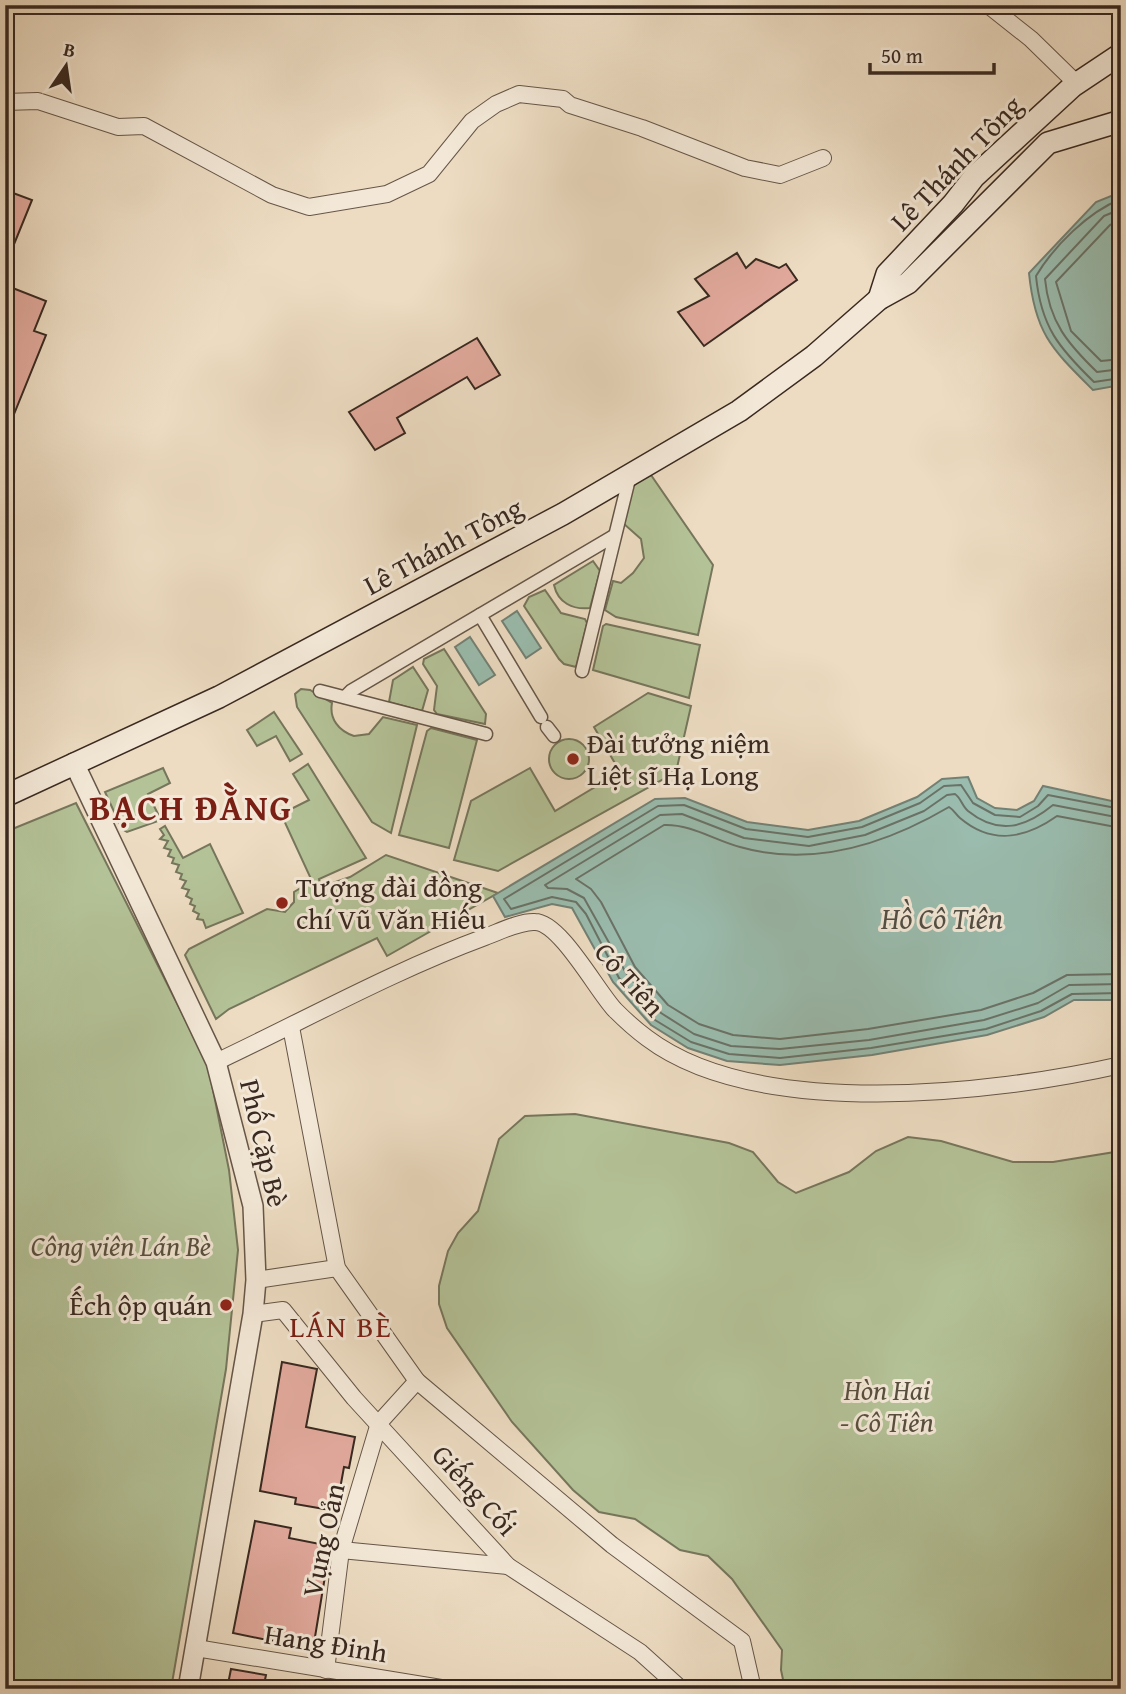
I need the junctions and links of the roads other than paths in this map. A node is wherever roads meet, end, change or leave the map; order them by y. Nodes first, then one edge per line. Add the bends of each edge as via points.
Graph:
1 (988, 5) edge
2 (1121, 54) edge
3 (1073, 86) junction
4 (5, 102) edge
5 (1121, 121) edge
6 (823, 158) dead end
7 (879, 299) junction
8 (630, 474) junction
9 (614, 536) junction
10 (480, 615) junction
11 (582, 671) dead end
12 (320, 691) dead end
13 (345, 697) junction
14 (547, 726) dead end
15 (486, 734) dead end
16 (74, 763) junction
17 (5, 796) edge
18 (291, 1027) junction
19 (216, 1062) junction
20 (1121, 1065) edge
21 (337, 1268) junction
22 (256, 1280) junction
23 (253, 1314) junction
24 (417, 1381) junction
25 (379, 1423) junction
26 (341, 1550) junction
27 (508, 1566) junction
28 (196, 1648) junction
29 (326, 1670) junction
30 (188, 1689) edge
31 (447, 1689) edge
32 (681, 1689) edge
33 (753, 1689) edge

1 - 3 street via 1031,39 1073,80
2 - 3 main road, Lê Thánh Tông
3 - 7 main road, Lê Thánh Tông via 974,177 887,274
4 - 6 street via 38,101 118,127 144,125 272,195 309,207 387,194 429,174 472,121 519,94 563,99 745,167 780,174
5 - 7 main road, Lê Thánh Tông via 1048,143 908,283
7 - 8 main road, Lê Thánh Tông via 814,356 739,411
8 - 9 street
8 - 16 main road, Lê Thánh Tông via 219,697
9 - 10 street
9 - 11 street
10 - 13 street
10 - 14 street
12 - 13 street
13 - 15 street
16 - 17 main road, Lê Thánh Tông
16 - 19 street, Phố Cặp Bè
18 - 19 street, Cô Tiên
18 - 20 street, Cô Tiên via 446,953 536,922 564,941 616,1011 648,1039 690,1063 760,1084 928,1093
18 - 21 street
19 - 22 street, Phố Cặp Bè via 253,1206
21 - 22 street
21 - 24 street
22 - 23 street, Phố Cặp Bè
23 - 25 street, Giếng Cối via 283,1310
23 - 28 street, Phố Cặp Bè
24 - 25 street
24 - 33 street via 593,1530 742,1641
25 - 26 street, Vụng Oản
25 - 27 street, Giếng Cối
26 - 27 street
26 - 29 street, Vụng Oản
27 - 32 street, Giếng Cối via 640,1652
28 - 29 street, Hang Đinh
28 - 30 street, Phố Cặp Bè
29 - 31 street, Hang Đinh

